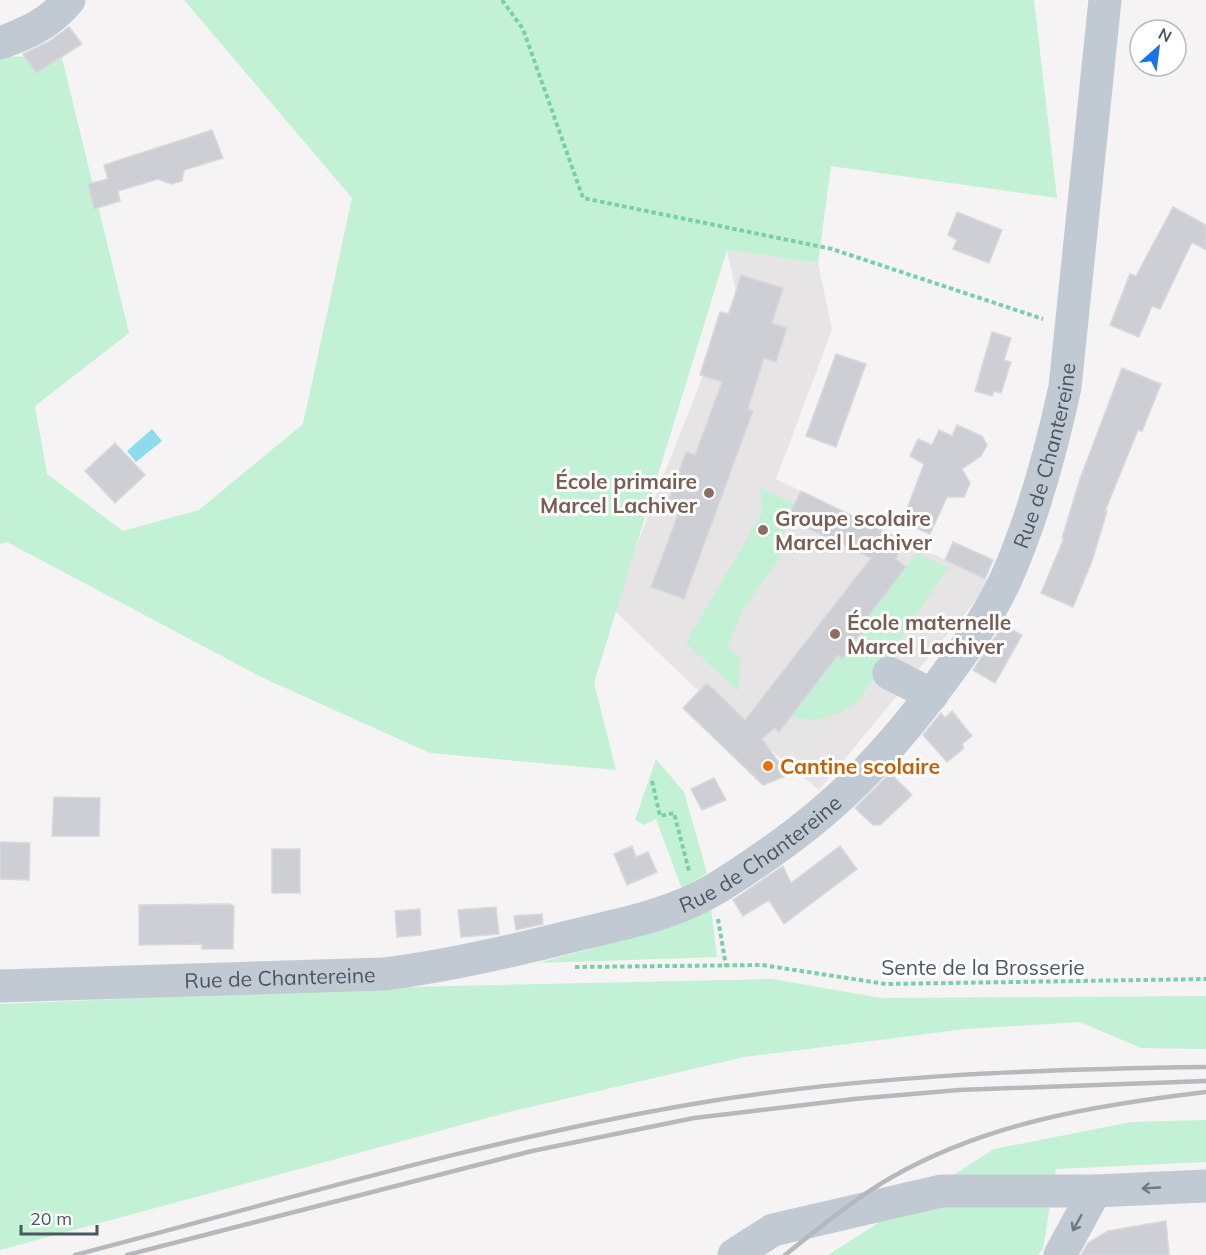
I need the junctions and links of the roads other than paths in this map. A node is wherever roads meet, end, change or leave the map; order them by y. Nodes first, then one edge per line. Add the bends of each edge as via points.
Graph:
1 (69, 0) edge
2 (1105, 0) edge
3 (0, 43) edge
4 (889, 673) dead end
5 (932, 695) junction
6 (0, 968) edge
7 (82, 983) junction
8 (0, 986) edge
9 (1206, 1186) edge
10 (1095, 1191) junction
11 (734, 1255) edge
12 (1060, 1255) edge

1 - 3 street via 37,28
2 - 5 street, Rue de Chantereine via 1072,328 1055,434 1018,547 987,615
4 - 5 street
5 - 7 street, Rue de Chantereine via 902,734 826,813 704,894 642,919 426,969 384,974
6 - 7 street
7 - 8 street, Rue de Chantereine
9 -> 10 street
10 - 11 street via 941,1191 773,1230
10 -> 12 street

